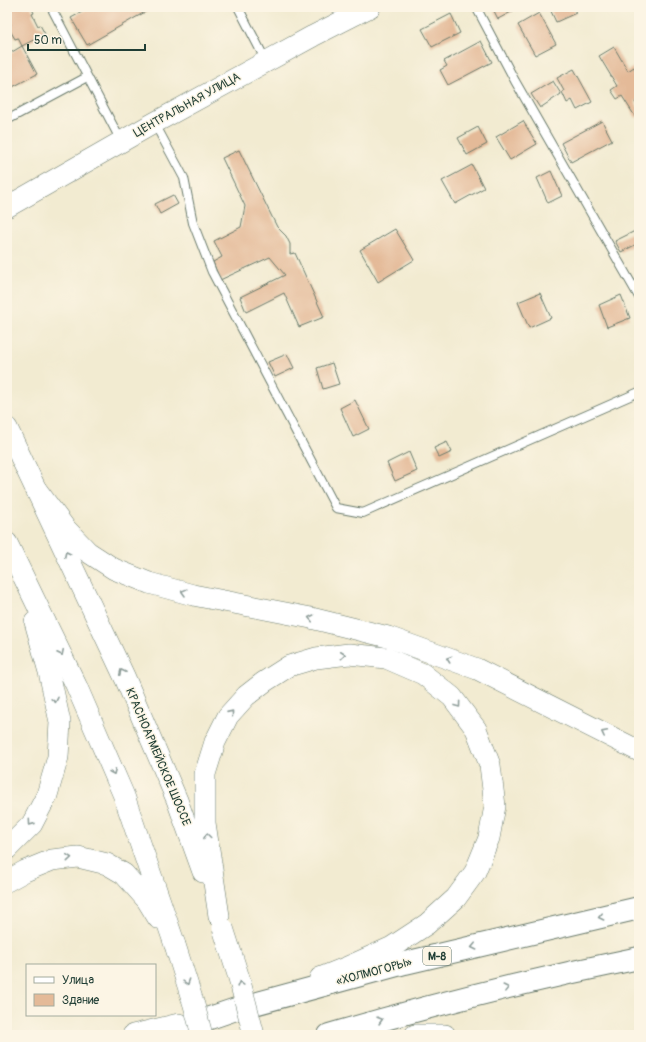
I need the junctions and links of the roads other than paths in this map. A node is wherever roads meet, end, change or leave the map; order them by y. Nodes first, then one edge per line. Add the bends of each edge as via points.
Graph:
1 (51, 7) edge
2 (238, 7) edge
3 (370, 7) edge
4 (476, 7) edge
5 (266, 62) junction
6 (87, 77) junction
7 (7, 120) edge
8 (154, 123) junction
9 (122, 142) junction
10 (7, 207) edge
11 (639, 296) edge
12 (639, 392) edge
13 (7, 428) edge
14 (36, 489) junction
15 (7, 543) edge
16 (19, 567) junction
17 (639, 751) edge
18 (7, 849) edge
19 (7, 881) edge
20 (639, 908) edge
21 (221, 922) junction
22 (175, 945) junction
23 (639, 958) edge
24 (227, 1012) junction
25 (133, 1035) edge
26 (160, 1035) edge
27 (202, 1035) edge
28 (254, 1035) edge
29 (329, 1035) edge
30 (415, 1035) edge
31 (444, 1035) edge

1 - 6 lane
2 - 5 lane
3 - 5 main road, ЦЕНТРАЛЬНАЯ УЛИЦА
4 - 11 lane via 515,81
5 - 8 main road, ЦЕНТРАЛЬНАЯ УЛИЦА
6 - 7 lane
6 - 9 lane
8 - 9 main road, ЦЕНТРАЛЬНАЯ УЛИЦА
8 - 12 lane via 184,178 193,223 212,272 336,508 363,513
9 - 10 main road, ЦЕНТРАЛЬНАЯ УЛИЦА
13 - 14 main road
17 -> 14 main road via 477,669 388,637 311,618 193,595 149,583 114,569 88,552 65,528
21 -> 14 main road, КРАСНОАРМЕЙСКОЕ ШОССЕ via 178,800 125,678
15 - 16 main road
16 -> 18 main road via 49,672 60,722 58,757 46,795 32,824
16 -> 22 main road via 76,685 124,796
19 -> 22 main road via 52,860 78,857 107,864 124,874 147,900
20 -> 24 highway, «ХОЛМОГОРЫ» / М-8 via 405,963
21 -> 24 main road via 205,823 205,774 214,742 228,716 246,696 289,666 316,658 349,654 386,658 423,674 452,697 476,729 490,764 494,806 489,838 475,872 456,898 427,924 392,947 345,968
28 -> 21 main road, КРАСНОАРМЕЙСКОЕ ШОССЕ, bridge
22 -> 27 main road, bridge
29 -> 23 highway via 559,974
24 - 25 main road
24 - 26 highway, «ХОЛМОГОРЫ» / М-8
30 - 31 main road

